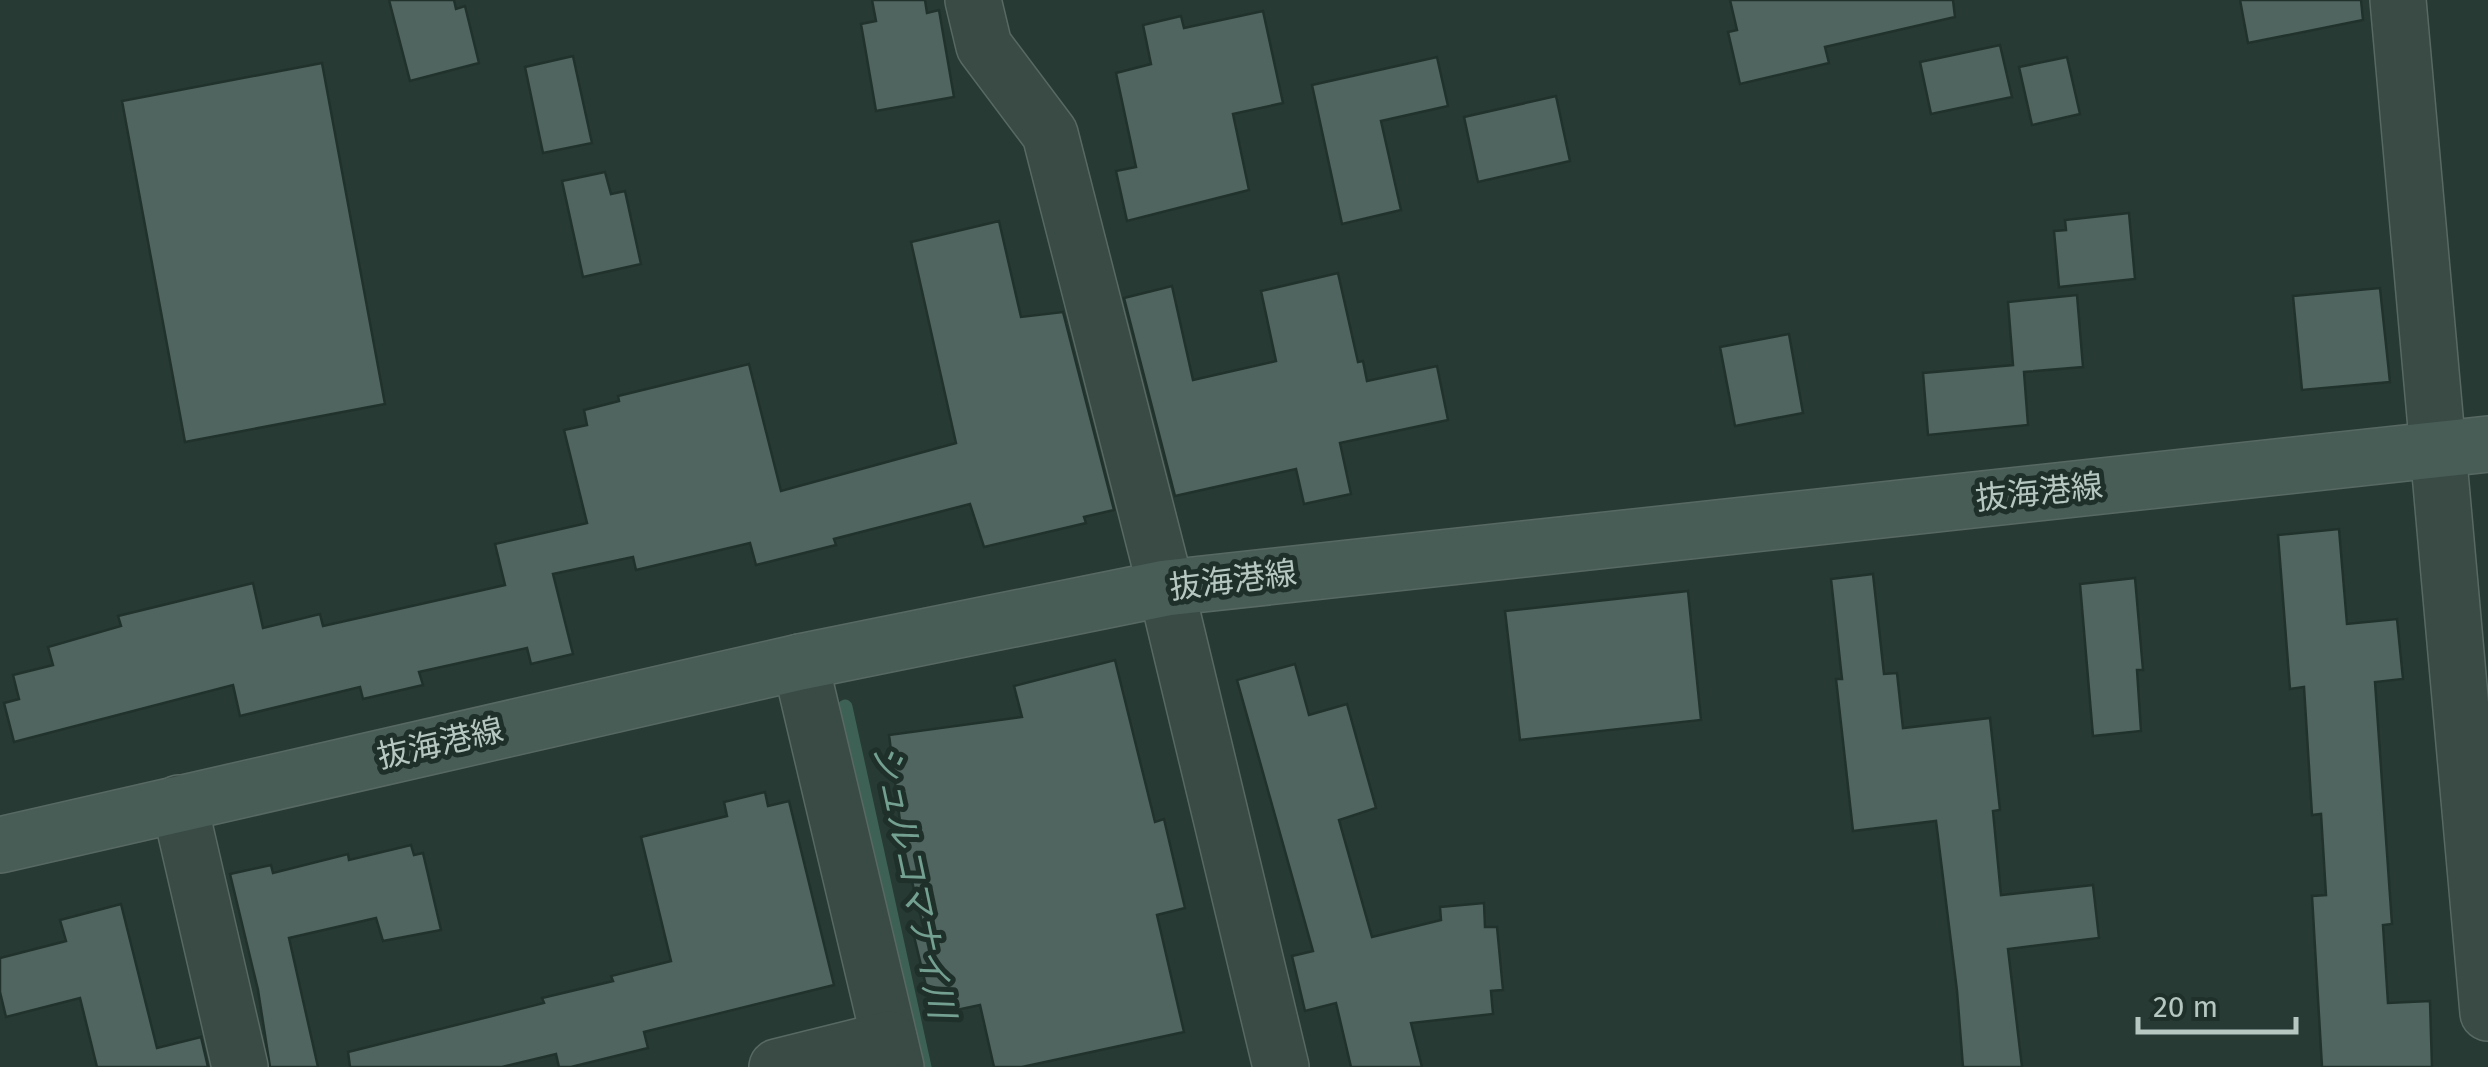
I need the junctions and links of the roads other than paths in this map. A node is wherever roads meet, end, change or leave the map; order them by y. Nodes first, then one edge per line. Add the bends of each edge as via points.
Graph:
1 (973, 0) edge
2 (2398, 0) edge
3 (2464, 447) edge
4 (1166, 588) junction
5 (800, 662) junction
6 (178, 802) junction
7 (0, 845) edge
8 (2488, 1012) edge
9 (892, 1053) edge
10 (240, 1067) edge
11 (777, 1067) edge
12 (1281, 1067) edge

1 - 4 street via 984,46 1050,134
2 - 3 street
3 - 4 main road, 抜海港線
3 - 8 street
4 - 5 main road, 抜海港線
4 - 12 street
5 - 6 main road, 抜海港線
5 - 9 street
6 - 7 main road, 抜海港線
6 - 10 street
9 - 11 street

